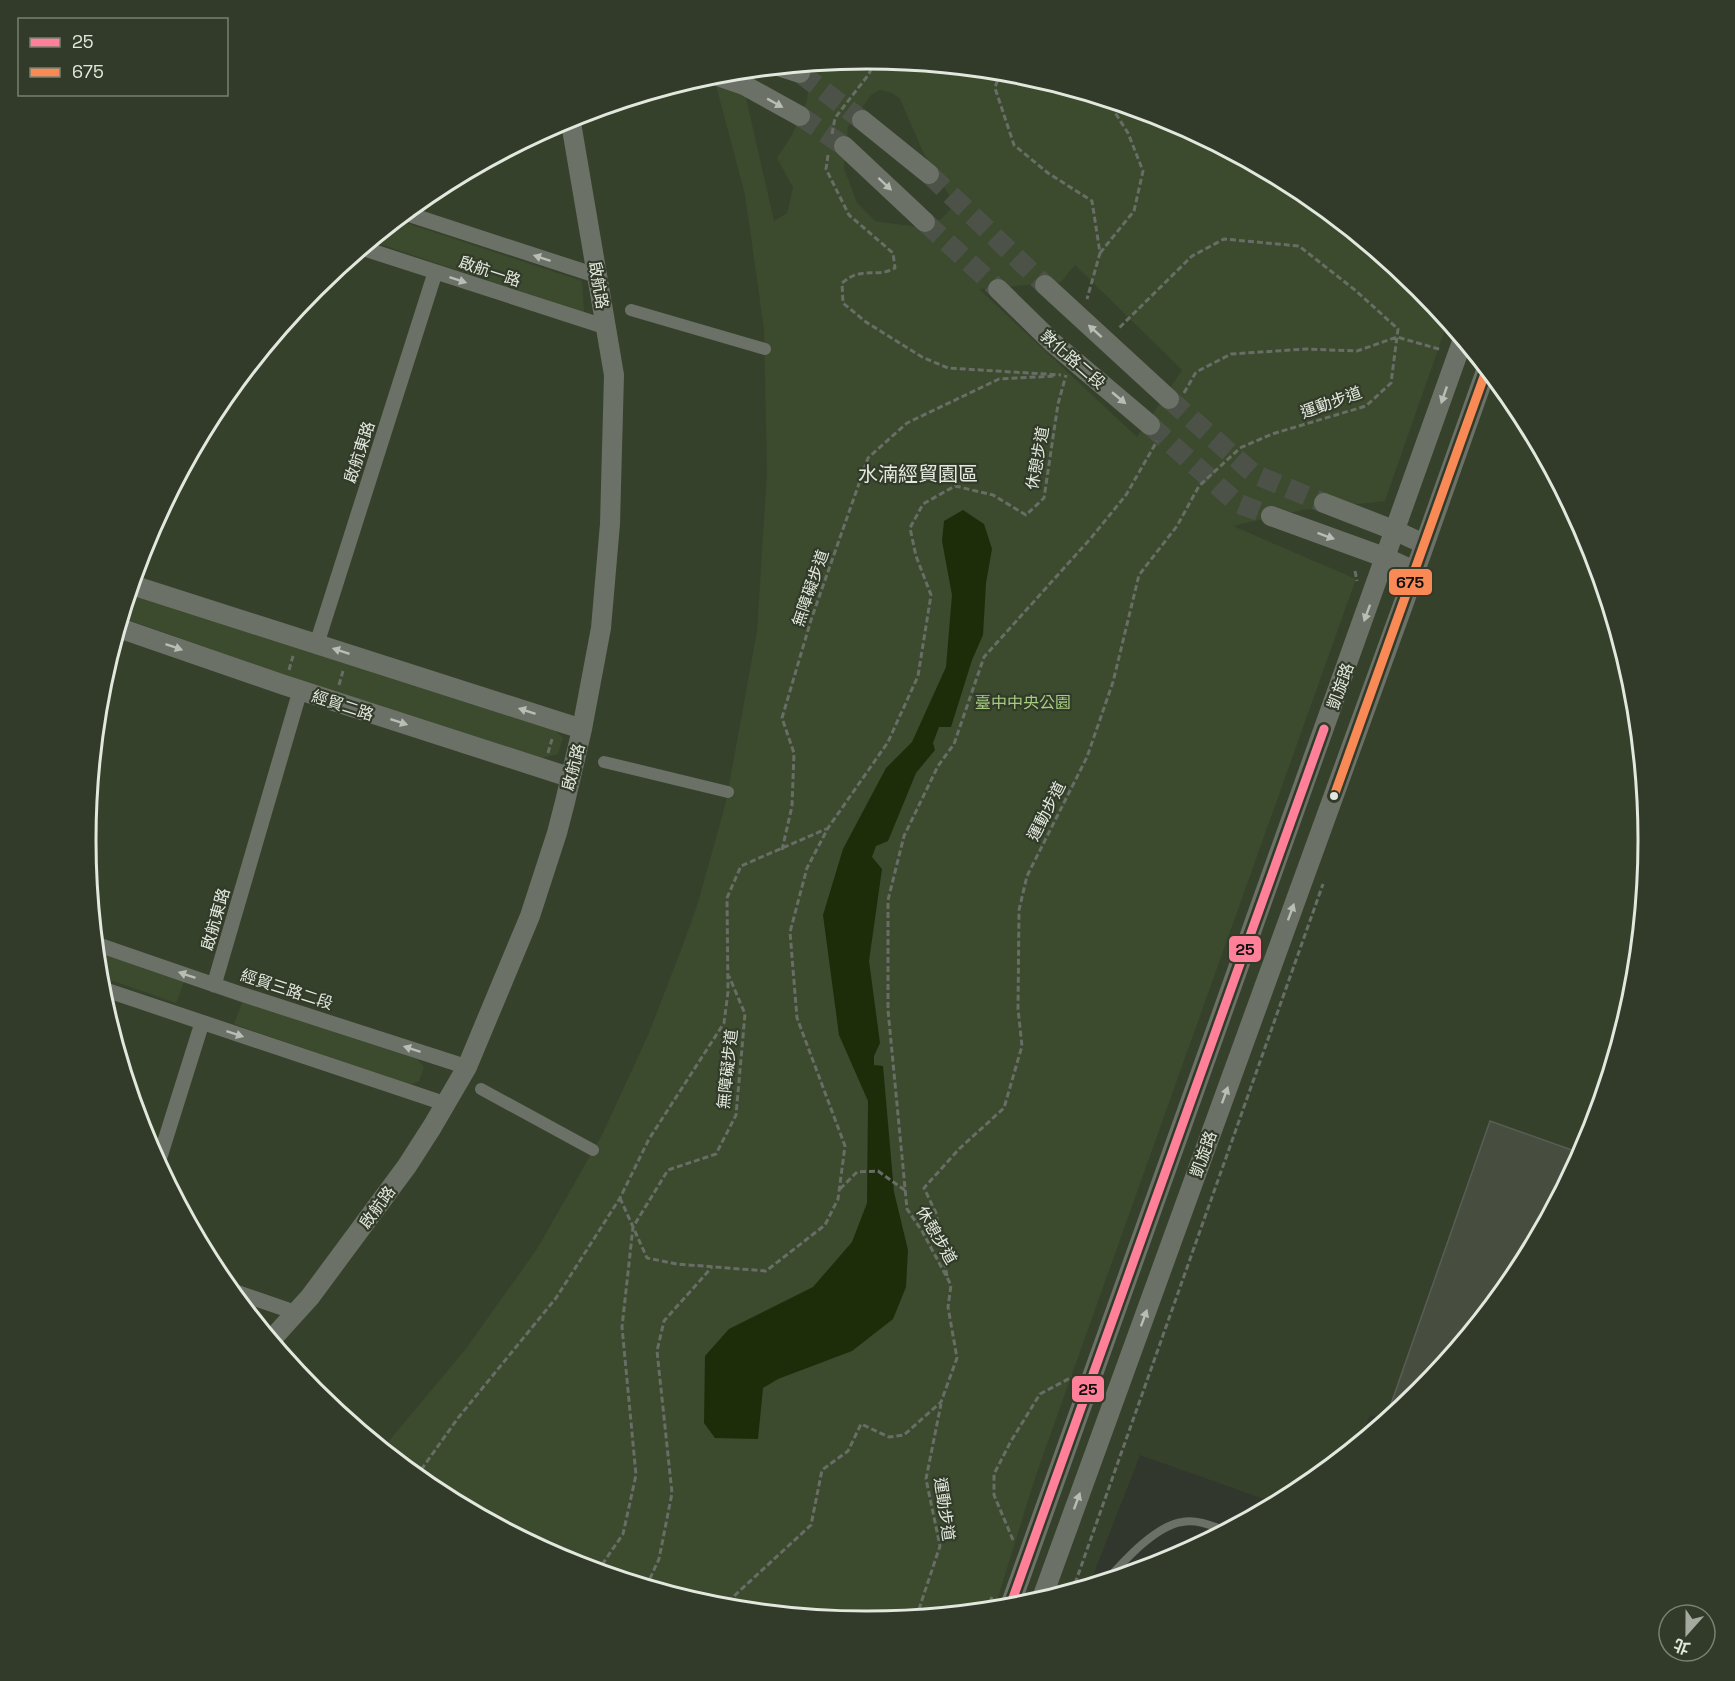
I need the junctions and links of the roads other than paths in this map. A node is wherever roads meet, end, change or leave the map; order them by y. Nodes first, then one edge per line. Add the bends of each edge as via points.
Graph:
1 (731, 82) edge
2 (800, 116) tunnel mouth
3 (862, 120) tunnel mouth
4 (572, 128) edge
5 (835, 144) tunnel mouth
6 (928, 174) tunnel mouth
7 (415, 216) edge
8 (926, 222) tunnel mouth
9 (370, 251) edge
10 (435, 273) junction
11 (598, 276) junction
12 (1045, 285) tunnel mouth
13 (998, 289) tunnel mouth
14 (631, 310) dead end
15 (606, 327) junction
16 (1460, 347) edge
17 (765, 349) dead end
18 (1484, 377) edge
19 (1177, 396) tunnel mouth
20 (1156, 429) tunnel mouth
21 (1323, 503) tunnel mouth
22 (1271, 516) tunnel mouth
23 (1396, 531) junction
24 (1424, 544) junction
25 (1386, 558) junction
26 (1415, 571) junction
27 (139, 587) edge
28 (125, 630) edge
29 (317, 643) junction
30 (300, 691) junction
31 (582, 729) junction
32 (604, 762) dead end
33 (569, 777) junction
34 (728, 792) dead end
35 (104, 947) edge
36 (214, 985) junction
37 (111, 992) edge
38 (202, 1023) junction
39 (467, 1067) junction
40 (481, 1089) dead end
41 (446, 1104) junction
42 (593, 1150) dead end
43 (162, 1151) edge
44 (244, 1295) edge
45 (297, 1313) junction
46 (276, 1335) edge
47 (1218, 1528) edge
48 (1117, 1570) edge
49 (1045, 1591) edge
50 (1013, 1598) edge

1 -> 2 street
3 - 6 street
4 - 11 street, 啟航路
5 -> 8 street
11 -> 7 street, 啟航一路
9 - 10 street, 啟航一路
10 -> 15 street, 啟航一路
10 - 29 street, 啟航東路
11 - 15 street, 啟航路
19 -> 12 street, 敦化路二段 via 1106,341
13 -> 20 street, 敦化路二段 via 1072,366
14 - 17 street
15 - 31 street, 啟航路 via 614,375 610,524 601,628
16 -> 23 street, 凱旋路
18 - 24 street, 凱旋路
21 - 23 street
22 -> 25 street
23 - 24 street
23 - 25 street, 凱旋路
24 - 26 street, 凱旋路
25 - 26 street
25 -> 50 street, 凱旋路
49 -> 26 street, 凱旋路
27 - 29 street
28 -> 30 street, 經貿二路
31 -> 29 street
30 -> 33 street, 經貿二路
30 - 36 street, 啟航東路
31 - 33 street, 啟航路
32 - 34 street
33 - 39 street, 啟航路 via 557,833 530,916
36 -> 35 street, 經貿三路二段
39 -> 36 street, 經貿三路二段
37 - 38 street
38 -> 41 street
38 - 43 street
39 - 41 street, 啟航路
40 - 42 street
41 - 45 street, 啟航路 via 407,1166
44 - 45 street
45 - 46 street, 啟航路
47 - 48 lane via 1183,1521 1165,1526

